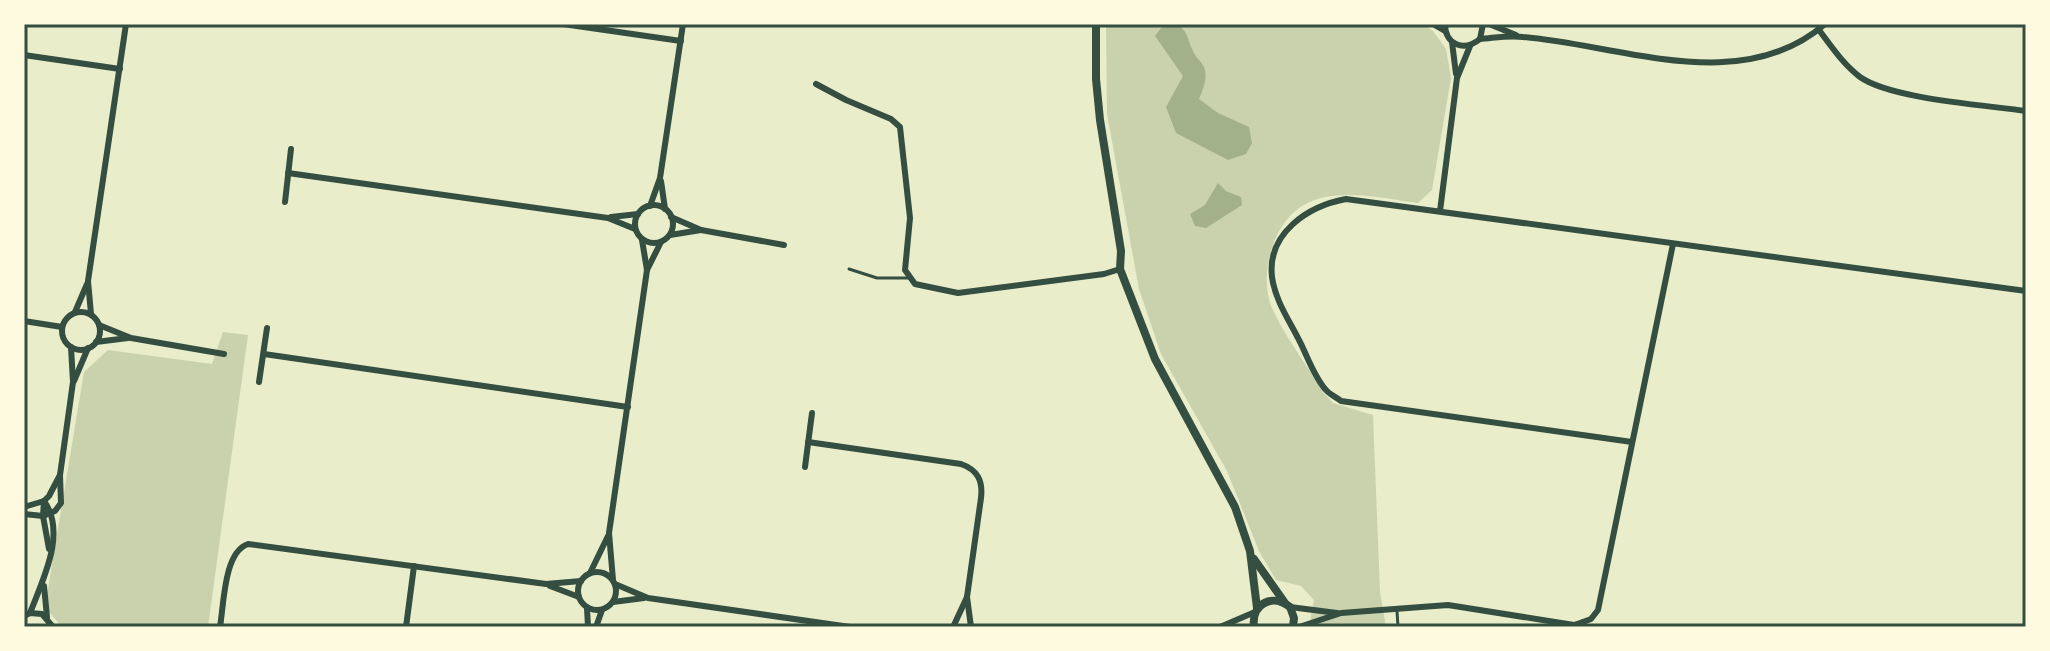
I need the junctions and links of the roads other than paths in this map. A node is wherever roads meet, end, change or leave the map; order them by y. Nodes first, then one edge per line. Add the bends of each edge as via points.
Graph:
1 (126, 24) edge
2 (563, 24) edge
3 (683, 24) edge
4 (1096, 24) edge
5 (1433, 24) edge
6 (1483, 24) edge
7 (1489, 24) edge
8 (1825, 24) edge
9 (1445, 28) edge
10 (1819, 30) junction
11 (1520, 36) junction
12 (1480, 39) junction
13 (681, 41) junction
14 (1452, 42) junction
15 (1470, 46) junction
16 (24, 55) edge
17 (120, 69) junction
18 (1457, 78) junction
19 (816, 84) dead end
20 (2026, 111) edge
21 (291, 149) dead end
22 (288, 173) junction
23 (660, 178) junction
24 (285, 202) dead end
25 (650, 206) junction
26 (665, 209) junction
27 (1440, 211) junction
28 (638, 214) junction
29 (671, 217) junction
30 (608, 218) junction
31 (635, 229) junction
32 (701, 230) junction
33 (670, 235) junction
34 (642, 240) junction
35 (661, 242) junction
36 (1673, 244) junction
37 (784, 245) dead end
38 (849, 269) dead end
39 (1120, 269) junction
40 (647, 270) junction
41 (910, 278) junction
42 (88, 281) junction
43 (2026, 291) edge
44 (75, 312) junction
45 (91, 314) junction
46 (24, 321) edge
47 (99, 325) junction
48 (62, 327) junction
49 (267, 328) dead end
50 (131, 338) junction
51 (96, 342) junction
52 (71, 347) junction
53 (88, 348) junction
54 (224, 354) dead end
55 (264, 354) junction
56 (73, 382) junction
57 (259, 382) dead end
58 (628, 407) junction
59 (812, 413) dead end
60 (808, 442) junction
61 (1632, 442) junction
62 (805, 467) dead end
63 (60, 475) junction
64 (44, 501) junction
65 (24, 507) edge
66 (52, 512) junction
67 (24, 514) edge
68 (43, 516) junction
69 (609, 533) junction
70 (1250, 551) junction
71 (49, 552) junction
72 (414, 566) junction
73 (590, 573) junction
74 (581, 581) junction
75 (43, 582) junction
76 (614, 582) junction
77 (546, 584) junction
78 (579, 597) junction
79 (967, 597) junction
80 (648, 598) junction
81 (613, 602) junction
82 (1288, 606) junction
83 (587, 608) junction
84 (1397, 608) junction
85 (602, 610) junction
86 (1256, 610) junction
87 (1341, 613) junction
88 (27, 614) edge
89 (47, 617) junction
90 (782, 617) junction
91 (1584, 624) edge
92 (952, 626) edge
93 (53, 627) edge
94 (220, 627) edge
95 (406, 627) edge
96 (588, 627) edge
97 (596, 627) edge
98 (781, 627) edge
99 (850, 627) edge
100 (971, 627) edge
101 (1220, 627) edge
102 (1254, 627) edge
103 (1296, 627) edge
104 (1398, 627) edge

1 - 17 street
2 - 13 street
3 - 13 street
4 - 39 street via 1096,79
5 - 9 street
6 - 12 street
7 - 11 street
8 - 10 street
9 - 14 street
10 - 11 street via 1783,52 1705,63
10 - 20 street via 1863,79 1886,88
11 - 12 street
12 - 15 street
13 - 23 street
14 - 15 street
14 - 18 street
15 - 18 street
16 - 17 street
17 - 42 street
18 - 27 street
19 - 41 street via 900,127 910,218 905,270
21 - 22 street
22 - 24 street
22 - 30 street
23 - 25 street
23 - 26 street
25 - 26 street
25 - 28 street
26 - 29 street
27 - 36 street
27 - 61 street via 1346,199 1323,203 1301,216 1282,237 1272,267 1278,300 1326,390 1341,401
28 - 30 street
28 - 31 street
29 - 32 street
29 - 33 street
30 - 31 street
31 - 34 street
32 - 33 street
32 - 37 street
33 - 35 street
34 - 35 street
34 - 40 street
35 - 40 street
36 - 43 street
36 - 61 street
38 - 41 lane via 877,278
39 - 41 street via 958,293 915,284
39 - 70 street via 1155,359 1235,507
40 - 58 street
42 - 44 street
42 - 45 street
44 - 45 street
44 - 48 street
45 - 47 street
46 - 48 street
47 - 50 street
47 - 51 street
48 - 52 street
49 - 55 street
50 - 51 street
50 - 54 street
51 - 53 street
52 - 53 street
52 - 56 street
53 - 56 street
55 - 57 street
55 - 58 street
56 - 63 street
58 - 69 street
59 - 60 street
60 - 62 street
60 - 79 street via 961,464 975,471 982,491
61 - 91 street via 1598,610
63 - 64 street
63 - 66 street via 61,503
64 - 65 street
64 - 66 street
64 - 68 street
66 - 68 street
66 - 71 street via 55,539
67 - 68 street
68 - 71 street
69 - 73 street
69 - 76 street
70 - 82 street
70 - 86 street
71 - 75 street
72 - 77 street
72 - 94 street via 241,546 231,560
72 - 95 street
73 - 74 street
73 - 76 street via 603,573
74 - 77 street
74 - 78 street
75 - 88 street
75 - 89 street
76 - 80 street
76 - 81 street
77 - 78 street
78 - 83 street
79 - 92 street
79 - 100 street
80 - 81 street
80 - 90 street
81 - 85 street
82 - 86 street via 1268,601
82 - 87 street
82 - 103 street
83 - 85 street
83 - 96 street
84 - 87 street
84 - 91 street via 1448,605
84 - 104 lane
85 - 97 street
86 - 101 street
86 - 102 street
87 - 103 street
88 - 89 street
89 - 93 street
90 - 98 street
90 - 99 street
92 - 100 street

